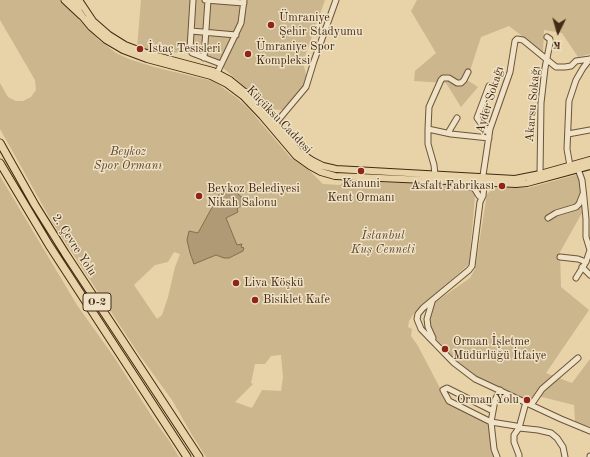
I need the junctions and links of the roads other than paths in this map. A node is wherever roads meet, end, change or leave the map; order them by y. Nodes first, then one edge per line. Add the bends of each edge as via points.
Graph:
1 (65, 0) edge
2 (73, 0) edge
3 (79, 0) edge
4 (193, 0) edge
5 (205, 0) edge
6 (208, 0) edge
7 (336, 0) edge
8 (244, 2) edge
9 (81, 14) junction
10 (191, 31) junction
11 (206, 32) junction
12 (236, 35) junction
13 (547, 38) dead end
14 (120, 45) junction
15 (204, 58) junction
16 (590, 59) edge
17 (547, 61) junction
18 (221, 64) junction
19 (468, 72) dead end
20 (216, 76) junction
21 (489, 86) dead end
22 (457, 118) dead end
23 (273, 125) junction
24 (428, 129) junction
25 (590, 130) edge
26 (448, 133) junction
27 (568, 134) junction
28 (489, 136) junction
29 (0, 143) edge
30 (590, 160) edge
31 (0, 163) edge
32 (578, 166) junction
33 (590, 166) edge
34 (571, 168) junction
35 (540, 174) junction
36 (435, 175) junction
37 (414, 176) junction
38 (483, 179) junction
39 (446, 180) junction
40 (495, 183) junction
41 (584, 193) junction
42 (481, 196) junction
43 (548, 218) dead end
44 (560, 257) dead end
45 (586, 262) junction
46 (582, 267) junction
47 (590, 275) edge
48 (576, 278) dead end
49 (432, 301) junction
50 (417, 319) junction
51 (427, 319) junction
52 (436, 344) junction
53 (578, 358) dead end
54 (500, 390) junction
55 (526, 402) junction
56 (531, 405) junction
57 (493, 411) junction
58 (490, 422) junction
59 (519, 428) junction
60 (590, 431) edge
61 (187, 457) edge
62 (199, 457) edge
63 (497, 457) edge
64 (519, 457) edge
65 (565, 457) edge

1 - 9 highway
2 - 9 main road, Küçüksu Caddesi
3 - 14 main road, Küçüksu Caddesi via 93,21
4 - 10 street
5 - 6 street
6 - 8 street
6 - 11 street
7 - 23 street via 306,87
8 - 12 street via 241,23
9 - 14 main road, Küçüksu Caddesi via 106,40
10 - 11 street
10 - 15 street via 190,49 192,53
11 - 12 street
11 - 15 street
12 - 18 street
13 - 17 street, Akarsu Sokağı via 550,43
14 - 20 main road, Küçüksu Caddesi via 147,59
15 - 18 street
16 - 17 street via 576,61 571,66 560,68
16 - 27 street via 572,90
17 - 28 street, Ayder Sokağı via 523,40 515,41 510,72
17 - 35 street, Akarsu Sokağı via 541,103
18 - 20 street
19 - 24 street via 464,80 457,83 449,78 441,80 429,107
20 - 23 main road, Küçüksu Caddesi via 243,96
21 - 28 street via 477,118
22 - 26 street
23 - 37 main road, Küçüksu Caddesi via 293,148 296,156 328,174
24 - 26 street
24 - 36 street via 428,144
25 - 27 street
26 - 28 street
27 - 34 street via 567,149
28 - 38 street, Ayder Sokağı
29 - 62 highway, 2. Çevre Yolu / O-2 via 65,253
30 - 32 main road, Küçüksu Caddesi
31 - 61 highway, 2. Çevre Yolu / O-2 via 49,245
32 - 33 main road, Küçüksu Caddesi
32 - 34 main road, Küçüksu Caddesi
32 - 41 street
34 - 35 main road, Küçüksu Caddesi
34 - 40 main road, Küçüksu Caddesi via 527,183
35 - 38 main road, Küçüksu Caddesi via 526,178 509,178 506,181
36 - 37 main road, Küçüksu Caddesi
36 - 38 main road, Küçüksu Caddesi
37 - 39 main road, Küçüksu Caddesi
38 - 39 main road, Küçüksu Caddesi
38 - 40 main road, Küçüksu Caddesi
38 - 42 street, Ayder Sokağı
39 - 42 street via 474,188
40 - 42 street
41 - 43 street via 576,207 556,212
41 - 45 street via 586,237 590,250
42 - 49 street, Ayder Sokağı via 472,266
44 - 45 street
45 - 46 street
46 - 47 street
46 - 48 street
49 - 50 street, Ayder Sokağı via 423,308
49 - 51 street
50 - 51 street via 423,324
50 - 52 street via 421,329
51 - 52 street
52 - 54 street via 465,372
53 - 56 street via 542,389
54 - 55 street
54 - 57 street
55 - 56 street
55 - 59 street
56 - 60 street
57 - 58 street
57 - 58 street via 447,388 443,390 449,401
58 - 59 street
58 - 63 street
59 - 64 street via 514,435
59 - 65 street via 551,433 563,447

